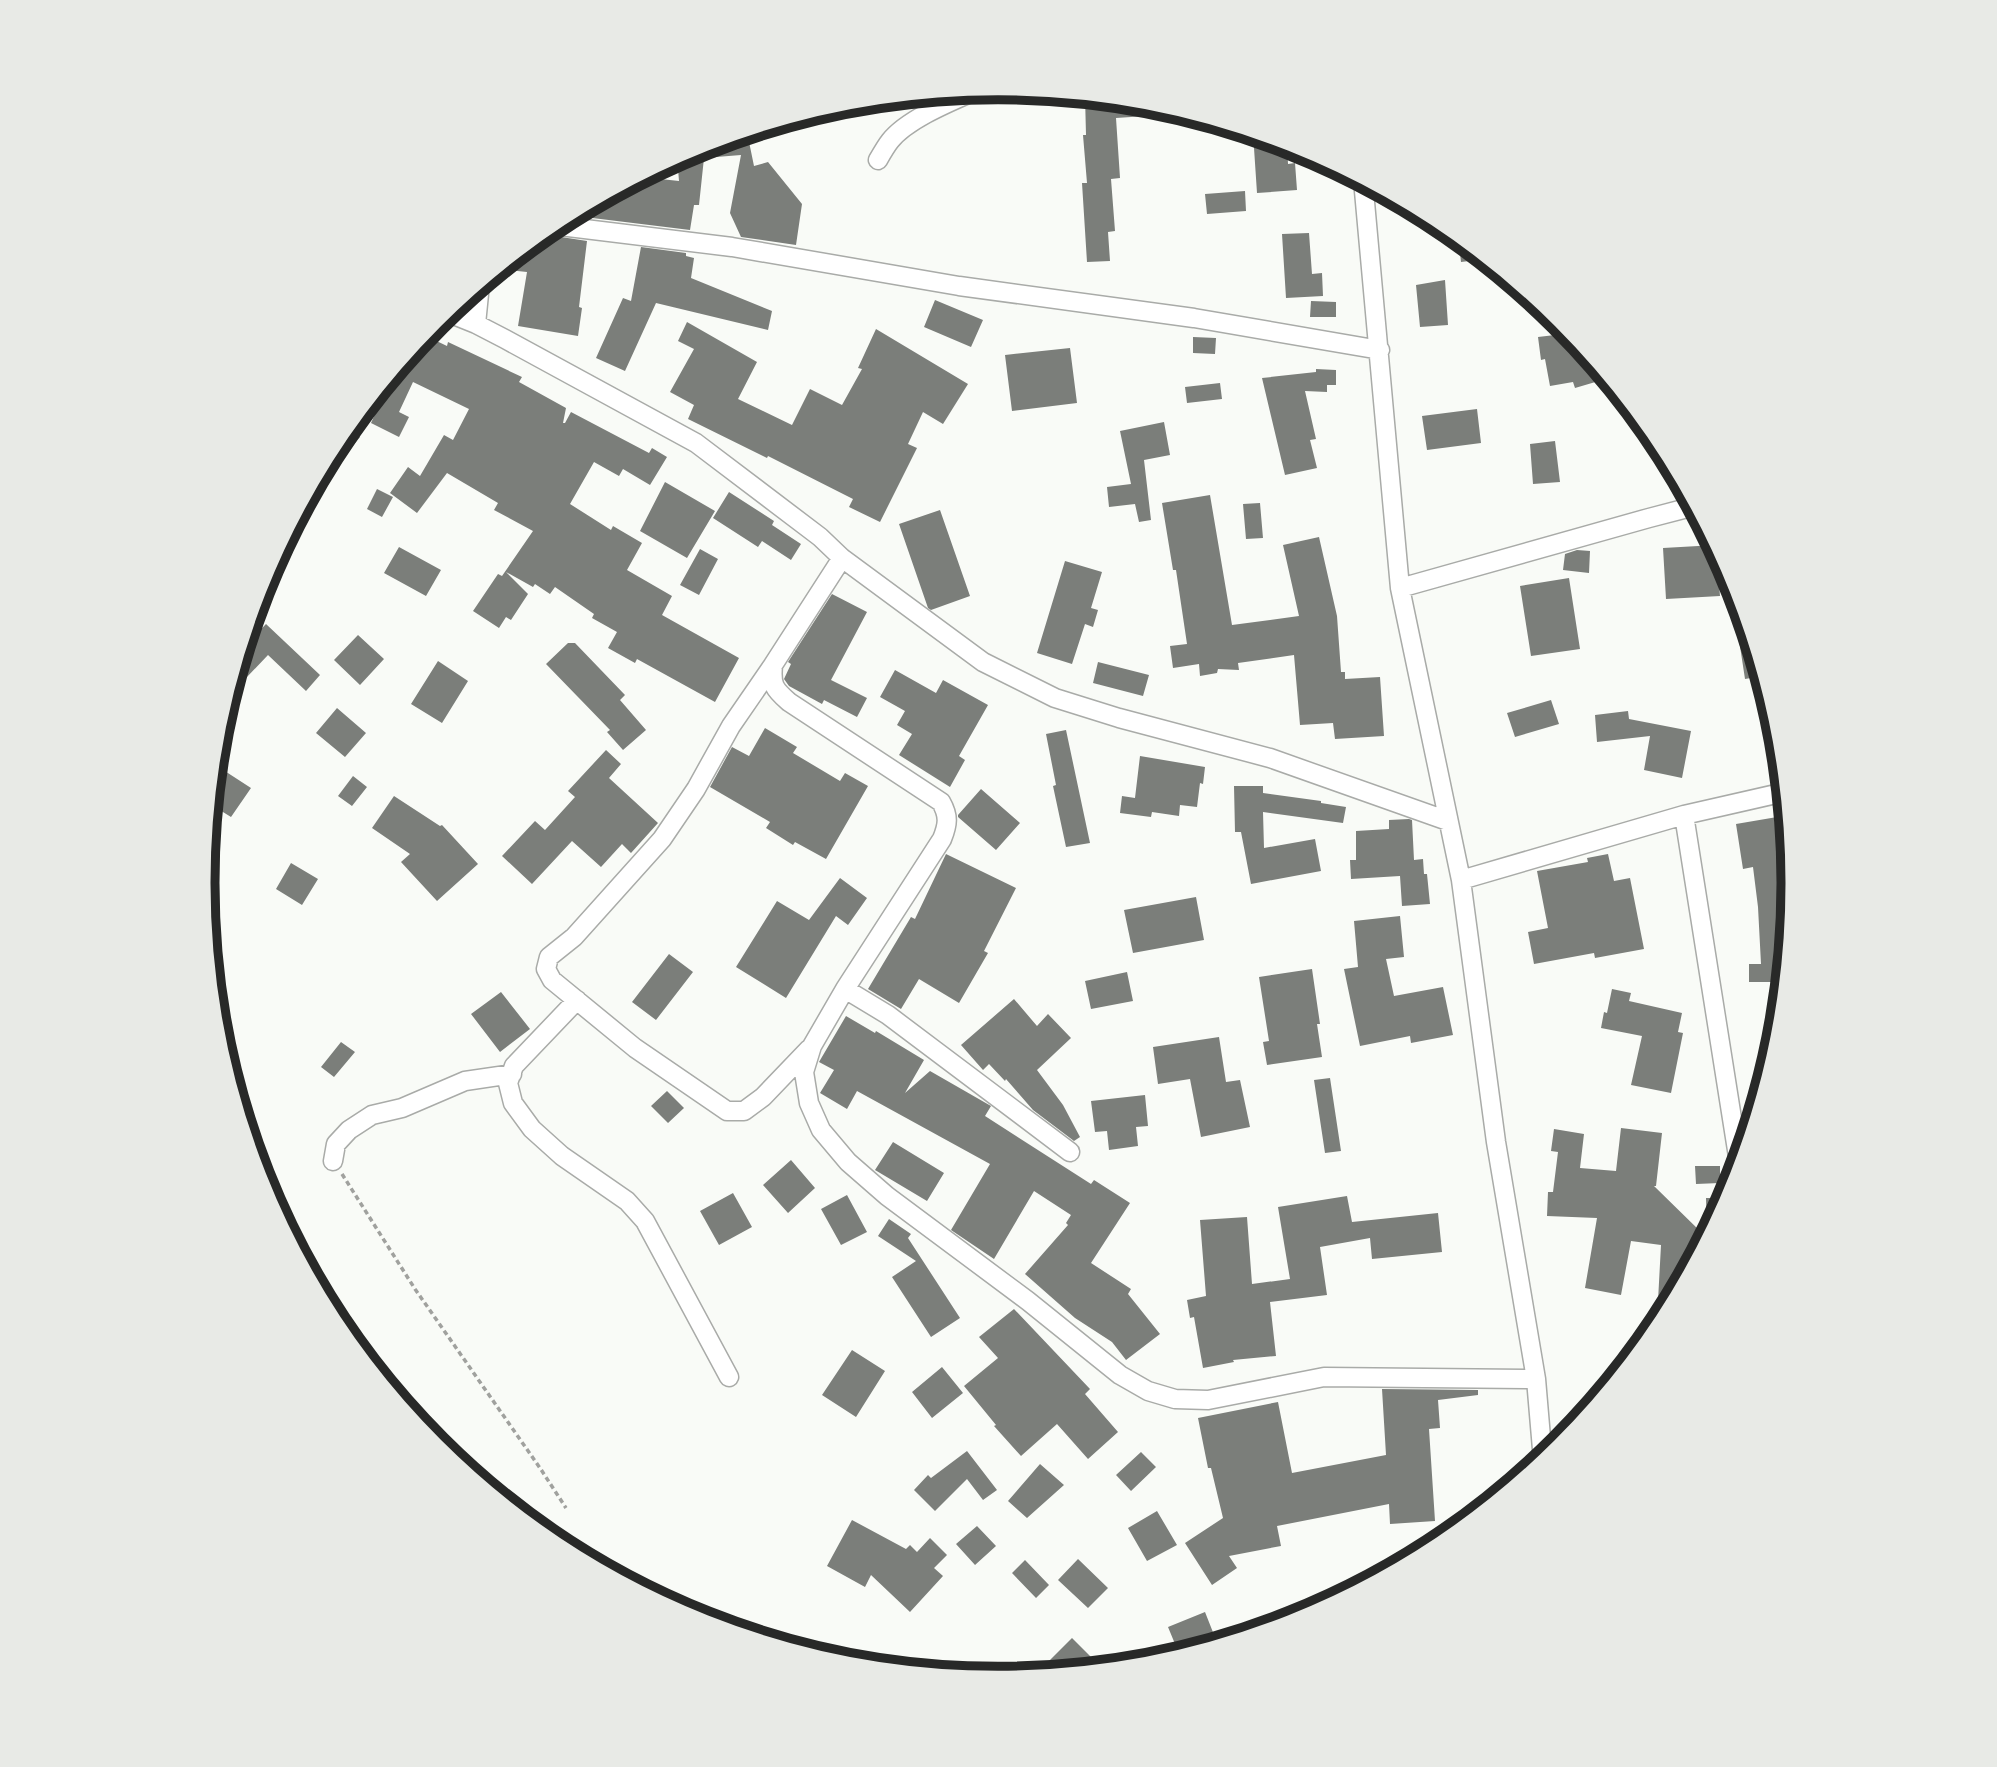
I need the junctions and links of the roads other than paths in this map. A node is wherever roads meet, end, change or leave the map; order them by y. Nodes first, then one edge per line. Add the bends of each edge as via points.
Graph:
1 (952, 101) edge
2 (878, 160) dead end
3 (1364, 191) edge
4 (571, 227) edge
5 (479, 297) edge
6 (457, 317) edge
7 (476, 324) junction
8 (1380, 350) junction
9 (1686, 508) edge
10 (842, 558) junction
11 (1400, 588) junction
12 (773, 665) junction
13 (1777, 794) edge
14 (1684, 815) junction
15 (1448, 821) junction
16 (1461, 880) junction
17 (845, 989) junction
18 (577, 1000) junction
19 (812, 1046) junction
20 (512, 1074) junction
21 (1737, 1147) edge
22 (1070, 1152) dead end
23 (333, 1161) road end
24 (729, 1377) dead end
25 (1536, 1379) junction
26 (1542, 1448) edge

1 - 2 street via 903,128
3 - 8 street
4 - 8 street via 732,247
5 - 7 street
6 - 7 street
7 - 10 street via 696,443
8 - 11 street
9 - 11 street
10 - 12 street
10 - 15 street via 983,662 1055,698 1270,758
11 - 15 street
12 - 17 street via 776,691 942,802 947,813 942,839
12 - 18 street via 662,839 574,937 549,957 546,969 552,980
13 - 14 street
14 - 16 street
14 - 21 street
15 - 16 street
16 - 25 street via 1496,1142
17 - 19 street
17 - 22 street
18 - 19 street via 635,1048 727,1111 744,1111 763,1097
18 - 20 street via 514,1066
19 - 25 street via 804,1072 809,1103 821,1130 848,1162 1120,1375 1148,1391 1175,1399 1208,1400 1324,1377
20 - 23 street via 465,1081 402,1108 372,1115 336,1144
20 - 24 street via 508,1083 513,1103 532,1129 627,1201 645,1221
25 - 26 street

